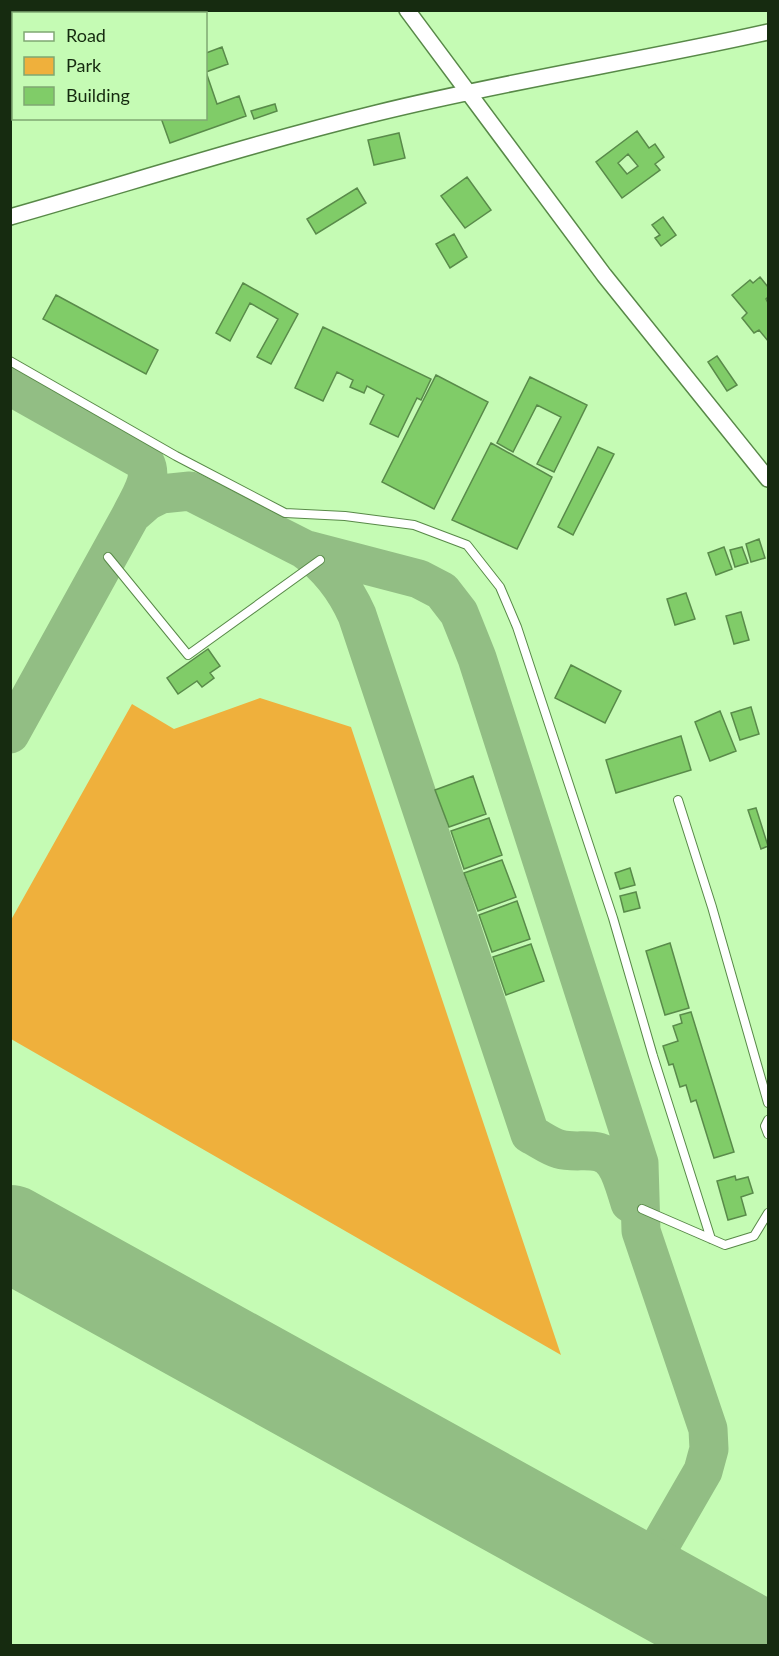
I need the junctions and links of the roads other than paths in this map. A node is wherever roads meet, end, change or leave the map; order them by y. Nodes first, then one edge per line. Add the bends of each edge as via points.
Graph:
1 (406, 10) edge
2 (768, 32) edge
3 (466, 92) junction
4 (10, 218) edge
5 (10, 361) edge
6 (768, 479) edge
7 (108, 557) dead end
8 (320, 560) dead end
9 (678, 800) dead end
10 (768, 1103) edge
11 (768, 1120) edge
12 (768, 1134) edge
13 (642, 1209) dead end
14 (768, 1213) edge
15 (711, 1239) junction

1 - 3 street
2 - 3 street
3 - 4 street via 375,113
3 - 6 street via 604,275
5 - 15 lane via 285,513 414,525 467,544 500,587 517,627 613,918
7 - 8 lane via 188,655
9 - 10 lane
11 - 12 lane
13 - 15 lane
14 - 15 lane via 754,1236 724,1245

